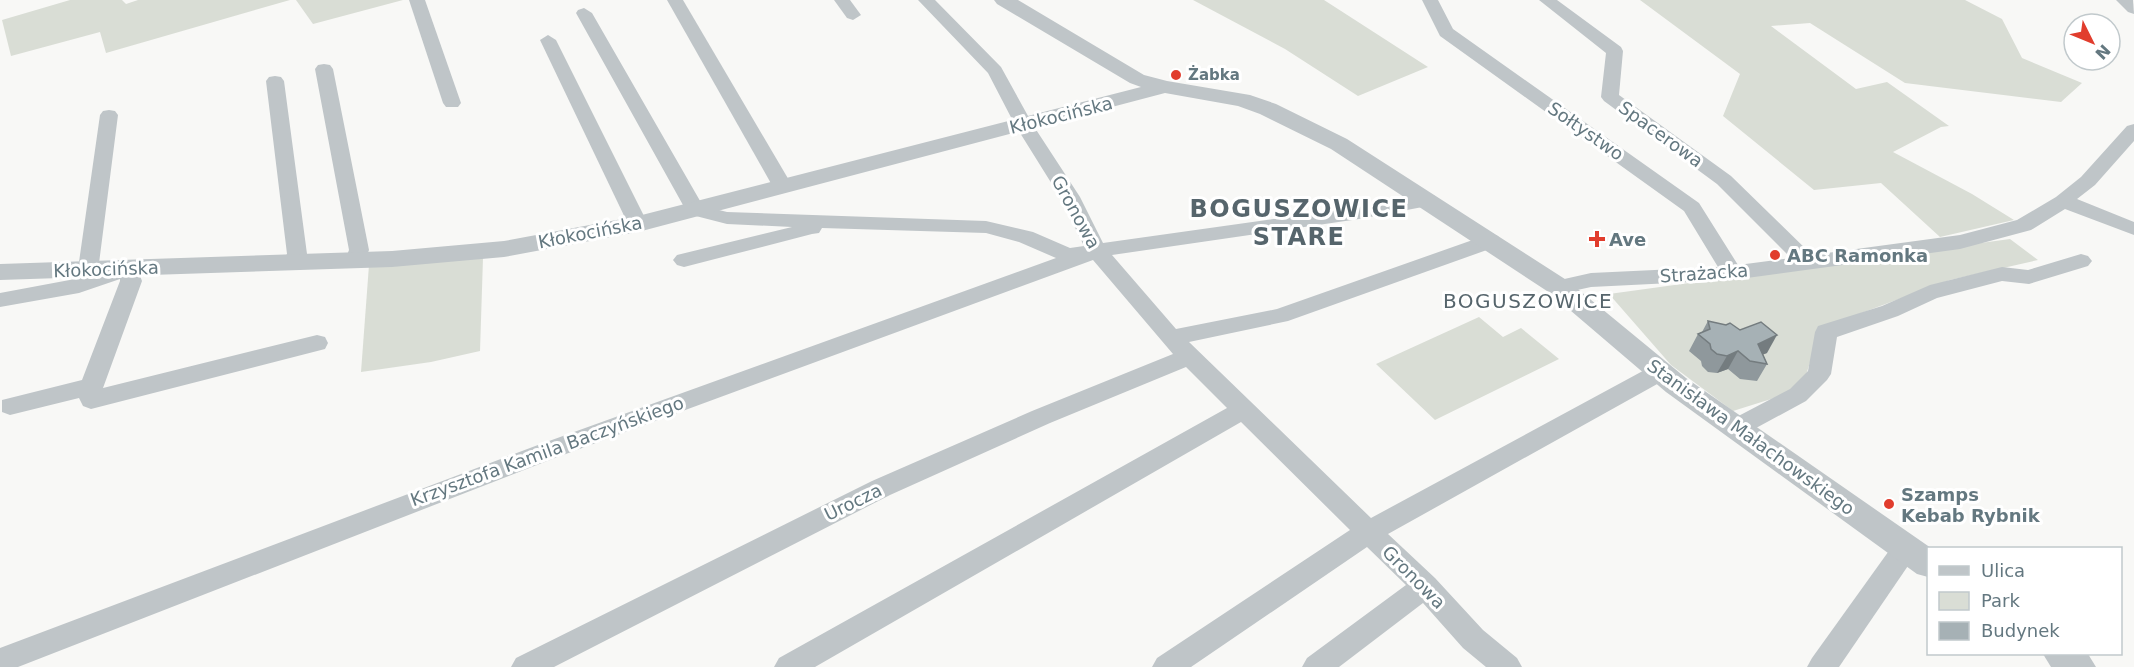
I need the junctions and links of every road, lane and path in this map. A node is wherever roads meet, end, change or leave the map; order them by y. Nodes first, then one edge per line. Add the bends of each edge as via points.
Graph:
1 (417, 0) edge
2 (675, 0) edge
3 (842, 0) edge
4 (926, 0) edge
5 (1004, 0) edge
6 (1430, 0) edge
7 (1547, 0) edge
8 (2124, 0) edge
9 (2134, 9) edge
10 (584, 13) dead end
11 (853, 15) dead end
12 (548, 40) dead end
13 (324, 69) dead end
14 (275, 81) dead end
15 (1164, 87) junction
16 (452, 103) dead end
17 (109, 115) dead end
18 (1024, 125) junction
19 (2134, 130) edge
20 (783, 187) junction
21 (1428, 200) junction
22 (2063, 201) junction
23 (695, 210) junction
24 (826, 220) junction
25 (638, 224) junction
26 (2134, 229) edge
27 (1491, 241) junction
28 (1097, 251) junction
29 (356, 260) junction
30 (684, 260) dead end
31 (2081, 261) dead end
32 (292, 262) junction
33 (1807, 262) junction
34 (128, 268) junction
35 (89, 269) junction
36 (0, 272) edge
37 (1732, 273) junction
38 (1559, 287) junction
39 (0, 300) edge
40 (317, 343) dead end
41 (1180, 347) junction
42 (1660, 372) junction
43 (91, 386) junction
44 (10, 406) dead end
45 (1243, 410) junction
46 (1736, 428) junction
47 (1368, 532) junction
48 (1917, 556) edge
49 (1425, 586) junction
50 (2061, 655) edge
51 (0, 661) edge
52 (525, 667) edge
53 (789, 667) edge
54 (1167, 667) edge
55 (1317, 667) edge
56 (1507, 667) edge
57 (1822, 667) edge
58 (2079, 667) edge

1 - 16 street
2 - 20 street
3 - 11 street
4 - 18 street, Gronowa via 995,71
5 - 15 street, Stanisława Małachowskiego via 1125,74
6 - 37 street, Sołtystwo via 1446,32 1692,207
7 - 33 street, Spacerowa via 1615,51 1610,98 1724,180
8 - 9 street
10 - 23 street
12 - 25 street
13 - 29 street via 359,250
14 - 32 street via 297,254
15 - 18 street, Kłokocińska
15 - 21 street, Stanisława Małachowskiego via 1242,100 1268,109 1339,144
17 - 35 street
18 - 20 street, Kłokocińska
18 - 28 street, Gronowa via 1070,197
19 - 22 street, Strażacka via 2088,182
20 - 23 street, Kłokocińska
21 - 27 street, Stanisława Małachowskiego
21 - 28 street
22 - 26 street
22 - 33 street, Strażacka via 2024,225 1960,242
23 - 24 street via 727,218
23 - 25 street, Kłokocińska
24 - 28 street via 986,227 1026,237 1068,255
24 - 30 street via 813,228
25 - 29 street, Kłokocińska via 504,249
27 - 38 street, Stanisława Małachowskiego
27 - 41 street
28 - 41 street, Gronowa
28 - 51 street, Krzysztofa Kamila Baczyńskiego via 438,491
29 - 32 street, Kłokocińska
31 - 46 street via 2029,277 2002,274 1930,292 1890,311 1826,332 1819,374 1798,395
32 - 34 street, Kłokocińska
33 - 37 street, Strażacka
34 - 35 street, Kłokocińska
34 - 39 street via 79,286
34 - 43 street via 131,281
35 - 36 street, Kłokocińska
37 - 38 street, Strażacka via 1591,280
38 - 42 street, Stanisława Małachowskiego
40 - 43 street via 91,400
41 - 45 street, Gronowa
41 - 52 street, Urocza via 1041,417 881,488
42 - 46 street, Stanisława Małachowskiego
42 - 47 street
43 - 44 street
45 - 47 street, Gronowa
45 - 53 street
46 - 48 street, Stanisława Małachowskiego
47 - 49 street, Gronowa
47 - 54 street
48 - 57 street
49 - 55 street
49 - 56 street, Gronowa via 1473,639
50 - 58 street

